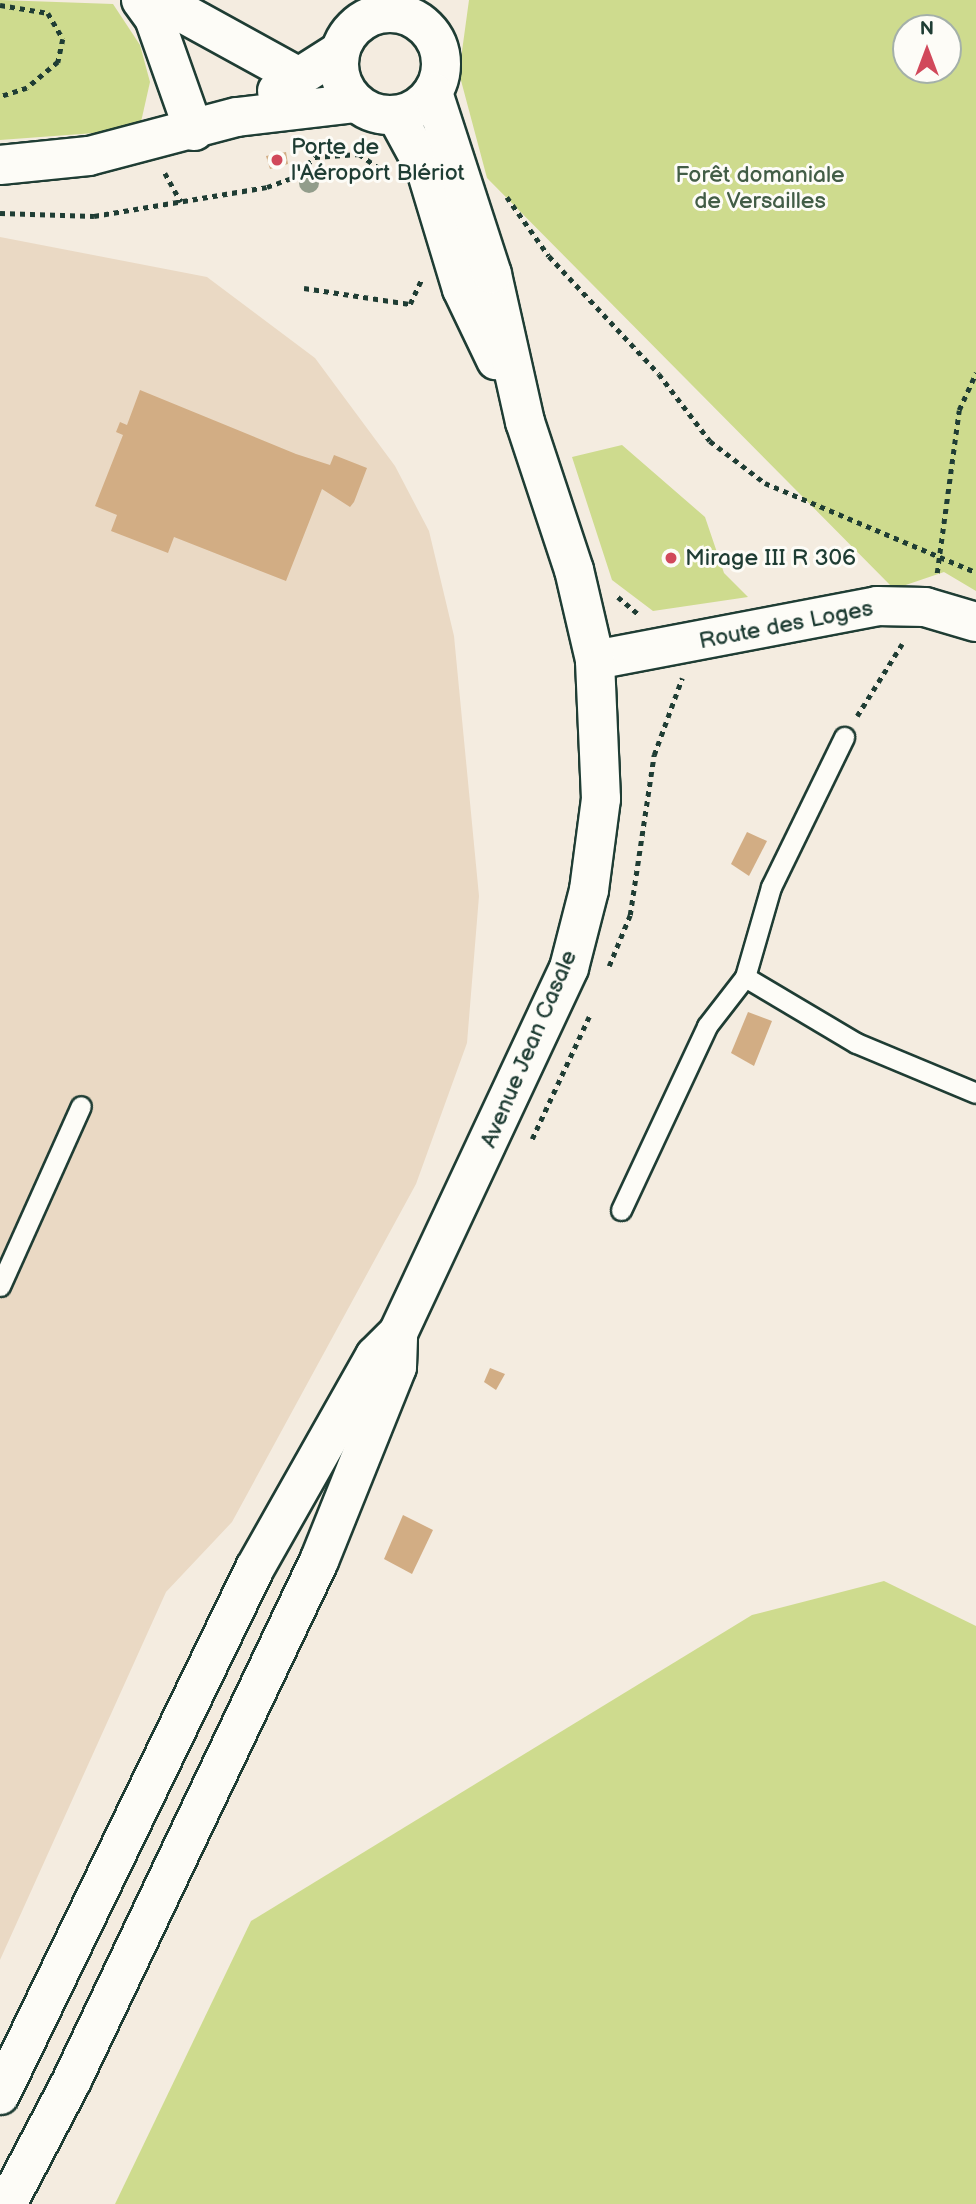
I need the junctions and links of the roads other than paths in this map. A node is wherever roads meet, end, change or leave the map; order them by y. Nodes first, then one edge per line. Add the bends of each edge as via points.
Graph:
1 (141, 0) edge
2 (159, 0) edge
3 (392, 6) edge
4 (429, 13) edge
5 (340, 51) junction
6 (299, 77) junction
7 (433, 92) junction
8 (356, 103) junction
9 (237, 117) junction
10 (388, 125) junction
11 (194, 131) junction
12 (0, 165) edge
13 (525, 422) junction
14 (976, 622) edge
15 (595, 660) junction
16 (844, 737) road end
17 (745, 977) junction
18 (976, 1093) edge
19 (81, 1107) dead end
20 (621, 1210) dead end
21 (0, 1286) edge
22 (398, 1333) junction
23 (0, 2095) edge
24 (7, 2204) edge

1 - 11 main road via 154,18
2 - 6 main road
3 - 4 main road
3 - 5 main road via 358,24
4 - 7 main road via 440,51 439,79
5 - 6 main road
5 - 8 main road via 341,79
6 - 9 main road
7 - 10 main road
7 - 13 main road, Avenue Jean Casale via 492,274
8 - 9 main road
8 - 10 main road
9 - 11 main road
10 - 13 main road, Avenue Jean Casale via 426,170 462,289
11 - 12 main road via 89,156
13 - 15 main road, Avenue Jean Casale via 574,570
14 - 15 main road, Route des Loges via 925,607 822,613
15 - 22 main road, Avenue Jean Casale via 600,829 569,968
16 - 17 lane via 771,887
17 - 18 lane via 856,1043
17 - 20 lane via 707,1026
19 - 21 lane
22 - 23 main road via 375,1356 255,1568
22 - 24 main road via 397,1367 319,1561 72,2080

